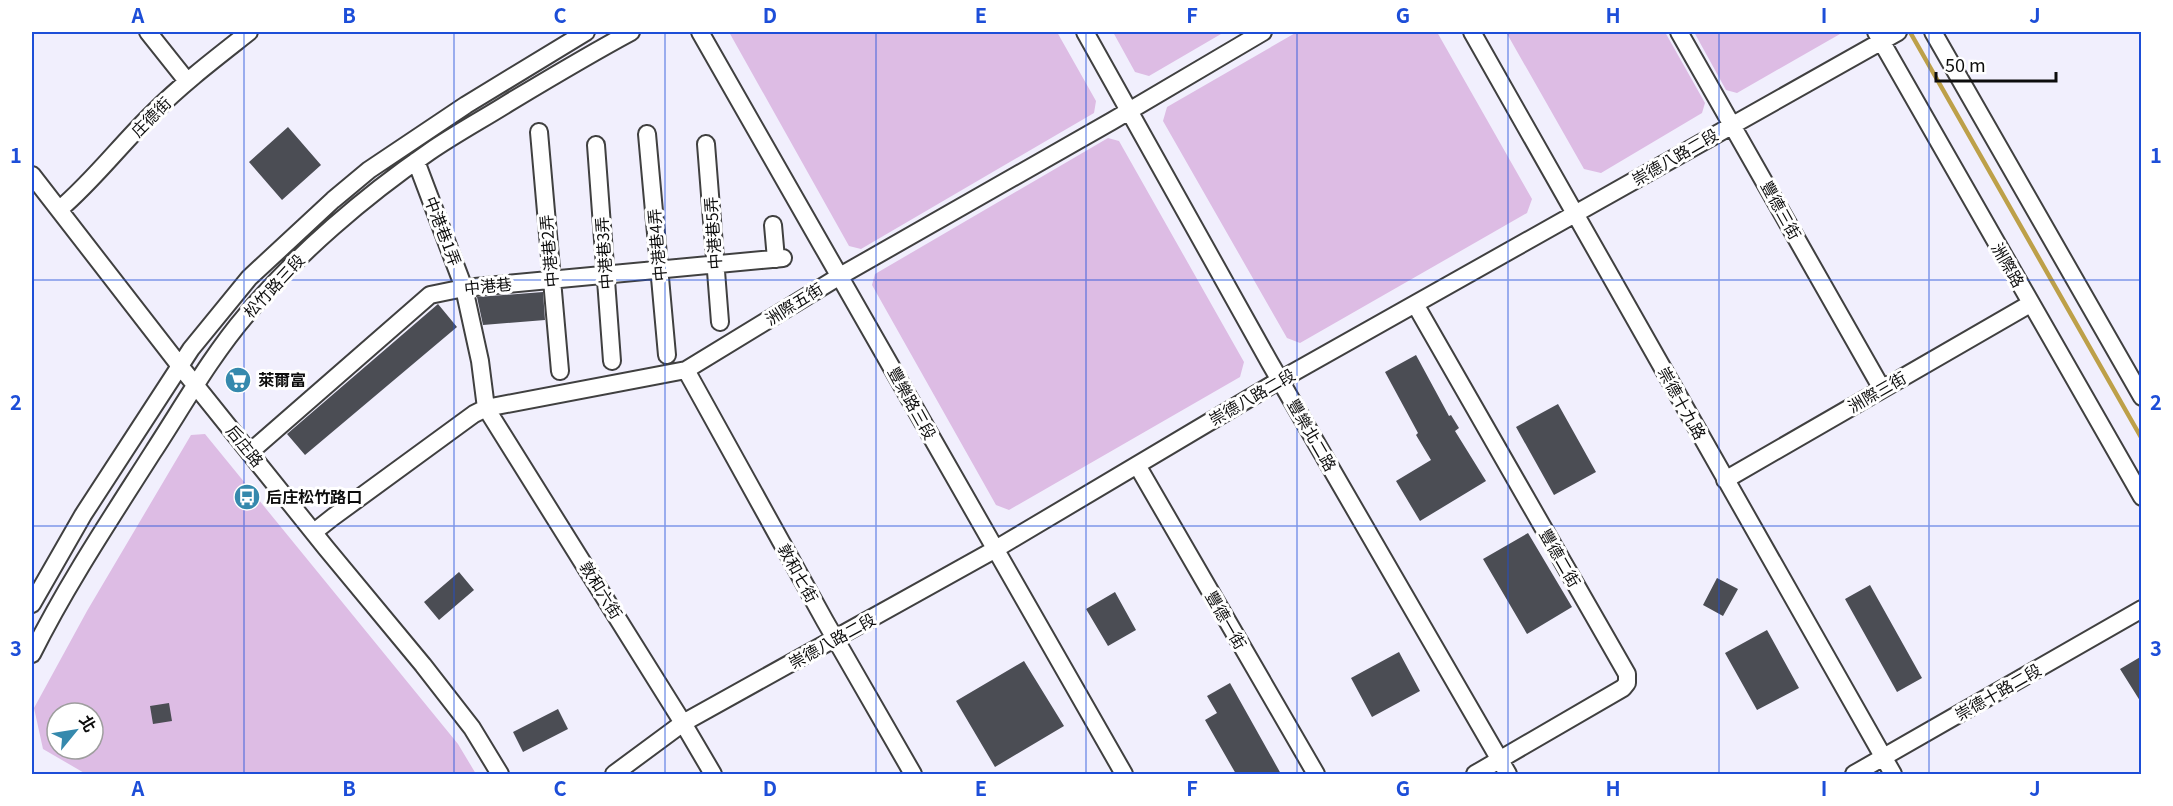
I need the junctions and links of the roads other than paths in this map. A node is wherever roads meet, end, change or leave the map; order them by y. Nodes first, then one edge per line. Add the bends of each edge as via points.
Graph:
1 (148, 32) edge
2 (249, 32) edge
3 (586, 32) edge
4 (631, 32) edge
5 (700, 32) edge
6 (1085, 32) edge
7 (1263, 32) edge
8 (1472, 32) edge
9 (1679, 32) edge
10 (1898, 32) edge
11 (1933, 32) edge
12 (1878, 36) edge
13 (187, 81) junction
14 (1130, 110) junction
15 (1732, 124) junction
16 (539, 132) dead end
17 (647, 134) dead end
18 (706, 144) dead end
19 (596, 145) dead end
20 (416, 161) junction
21 (32, 175) edge
22 (60, 209) junction
23 (1576, 214) junction
24 (773, 225) dead end
25 (715, 265) junction
26 (659, 270) junction
27 (606, 275) junction
28 (840, 276) junction
29 (552, 280) junction
30 (464, 288) junction
31 (1415, 304) junction
32 (2030, 304) junction
33 (720, 322) dead end
34 (667, 355) dead end
35 (612, 361) dead end
36 (180, 366) junction
37 (686, 370) junction
38 (560, 371) dead end
39 (1280, 380) junction
40 (197, 385) junction
41 (1882, 389) junction
42 (2142, 397) edge
43 (486, 408) junction
44 (250, 452) junction
45 (1137, 465) junction
46 (1725, 480) junction
47 (2142, 497) edge
48 (314, 532) junction
49 (994, 550) junction
50 (32, 604) edge
51 (2142, 609) edge
52 (835, 639) junction
53 (32, 654) edge
54 (683, 723) junction
55 (1884, 758) junction
56 (1504, 767) edge
57 (500, 774) edge
58 (614, 774) edge
59 (713, 774) edge
60 (913, 774) edge
61 (1124, 774) edge
62 (1316, 774) edge
63 (1475, 774) edge
64 (1854, 774) edge
65 (1893, 774) edge

1 - 13 street
2 - 13 street, 庄德街
3 - 36 street, 松竹路三段 via 429,129 347,188 249,278
4 - 20 street, 松竹路三段
5 - 28 street, 豐樂路三段
6 - 14 street, 豐樂北二路
7 - 14 street, 洲際五街
8 - 23 street, 崇德十九路
9 - 15 street, 豐德三街
10 - 12 street, 崇德八路二段
11 - 42 street
12 - 15 street, 崇德八路二段
12 - 32 street, 洲際路
13 - 22 street, 庄德街
14 - 28 street, 洲際五街
14 - 39 street, 豐樂北二路
15 - 23 street, 崇德八路二段
15 - 41 street, 豐德三街
16 - 29 street, 中港巷2弄
17 - 26 street, 中港巷4弄
18 - 25 street, 中港巷5弄
19 - 27 street, 中港巷3弄
20 - 30 street, 中港巷1弄
20 - 40 street, 松竹路三段 via 310,249 247,314
21 - 22 street, 后庄路
22 - 36 street, 后庄路
23 - 31 street, 崇德八路二段
23 - 46 street, 崇德十九路
24 - 25 street, 中港巷 via 780,259
25 - 26 street, 中港巷
25 - 33 street, 中港巷5弄
26 - 27 street, 中港巷
26 - 34 street, 中港巷4弄
27 - 29 street, 中港巷
27 - 35 street, 中港巷3弄
28 - 37 street, 洲際五街
28 - 49 street, 豐樂路三段
29 - 30 street, 中港巷
29 - 38 street, 中港巷2弄
30 - 43 street, 中港巷1弄
30 - 44 street, 中港巷 via 430,295
31 - 39 street, 崇德八路二段
31 - 56 street, 豐德二街 via 1627,674 1623,688
32 - 41 street, 洲際三街
32 - 47 street, 洲際路
36 - 40 street, 后庄路
36 - 50 street, 松竹路三段 via 83,515
37 - 43 street, 洲際五街
37 - 52 street, 敦和七街
39 - 45 street, 崇德八路二段
39 - 56 street, 豐樂北二路
40 - 44 street, 后庄路
40 - 53 street, 松竹路三段 via 92,548
41 - 46 street, 洲際三街
43 - 48 street, 洲際五街
43 - 54 street, 敦和六街
44 - 48 street, 后庄路
45 - 49 street, 崇德八路二段
45 - 62 street, 豐德一街
46 - 55 street, 崇德十九路
48 - 57 street, 后庄路 via 472,728
49 - 52 street, 崇德八路二段
49 - 61 street, 豐樂路三段
51 - 55 street, 崇德十路二段
52 - 54 street, 崇德八路二段
52 - 60 street, 敦和七街
54 - 58 street, 崇德八路二段
54 - 59 street, 敦和六街
55 - 64 street, 崇德十路二段
55 - 65 street, 崇德十九路
56 - 63 street

